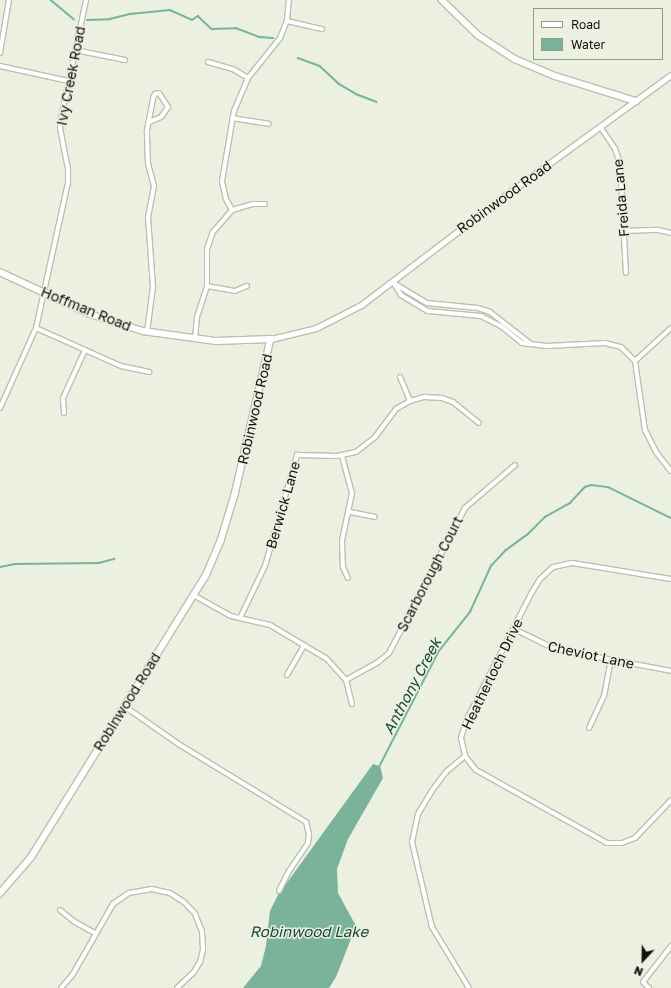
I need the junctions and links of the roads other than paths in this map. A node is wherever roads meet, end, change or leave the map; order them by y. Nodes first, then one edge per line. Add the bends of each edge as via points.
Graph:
1 (9, 0) edge
2 (86, 0) edge
3 (289, 0) edge
4 (442, 0) edge
5 (287, 21) junction
6 (322, 29) dead end
7 (1, 39) edge
8 (75, 50) junction
9 (0, 53) edge
10 (125, 60) dead end
11 (208, 62) dead end
12 (0, 66) edge
13 (671, 75) edge
14 (248, 78) junction
15 (68, 81) junction
16 (636, 101) junction
17 (232, 118) junction
18 (149, 122) junction
19 (269, 124) dead end
20 (601, 128) junction
21 (265, 204) dead end
22 (232, 210) junction
23 (625, 231) junction
24 (671, 233) edge
25 (0, 272) edge
26 (626, 273) dead end
27 (393, 282) junction
28 (207, 286) junction
29 (247, 286) dead end
30 (44, 293) junction
31 (470, 307) junction
32 (469, 314) junction
33 (502, 320) junction
34 (499, 325) junction
35 (36, 328) junction
36 (671, 328) edge
37 (147, 332) junction
38 (271, 339) junction
39 (195, 340) junction
40 (532, 344) junction
41 (85, 350) junction
42 (635, 361) junction
43 (149, 372) dead end
44 (400, 377) dead end
45 (410, 400) junction
46 (0, 408) edge
47 (64, 413) dead end
48 (479, 423) dead end
49 (342, 456) junction
50 (515, 465) dead end
51 (671, 472) edge
52 (350, 512) junction
53 (375, 517) dead end
54 (348, 578) dead end
55 (671, 579) edge
56 (195, 596) junction
57 (240, 618) junction
58 (514, 629) junction
59 (304, 646) junction
60 (611, 660) junction
61 (671, 671) edge
62 (287, 675) dead end
63 (346, 680) junction
64 (352, 704) dead end
65 (123, 706) junction
66 (589, 728) dead end
67 (465, 756) junction
68 (671, 800) edge
69 (279, 891) dead end
70 (0, 894) edge
71 (60, 910) dead end
72 (95, 933) junction
73 (671, 946) edge
74 (61, 988) edge
75 (178, 988) edge
76 (469, 988) edge
77 (649, 988) edge

1 - 7 street
2 - 8 street, Ivy Creek Road
3 - 5 street
4 - 16 main road via 478,34 515,59 550,74
5 - 6 street
5 - 14 street via 277,44
7 - 9 street
8 - 10 street
8 - 15 street, Ivy Creek Road
11 - 14 street via 224,65
12 - 15 street
13 - 16 street, Robinwood Road
14 - 17 street via 235,104
15 - 30 street, Ivy Creek Road via 60,128 68,169 68,183
16 - 20 street, Robinwood Road
17 - 19 street
17 - 22 street via 222,180 226,199
18 - 18 street via 153,98 159,93 168,107 161,117
18 - 37 street via 148,164 154,186 148,217 153,288
20 - 23 street, Freida Lane via 615,149 620,163
20 - 27 street, Robinwood Road via 496,202
21 - 22 street via 253,204
22 - 28 street via 216,227 209,242
23 - 24 street via 658,230
23 - 26 street, Freida Lane
25 - 30 main road, Hoffman Road
27 - 31 street via 427,303
27 - 32 street via 402,295 428,311
27 - 38 street, Robinwood Road via 361,305 329,322 304,332
28 - 29 street via 235,290
28 - 39 street via 197,317
30 - 35 street, Ivy Creek Road
30 - 37 main road, Hoffman Road via 104,319
31 - 32 street
31 - 33 street via 490,312
32 - 34 street
33 - 34 street
33 - 40 street
34 - 40 street via 517,340
35 - 41 street
35 - 46 street, Ivy Creek Road
36 - 42 street
37 - 39 main road, Hoffman Road
38 - 39 main road, Hoffman Road
38 - 56 main road, Robinwood Road via 230,509 213,560
40 - 42 street via 547,346 605,342 621,347
41 - 43 street via 121,366
41 - 47 street via 63,398
42 - 51 street via 645,430 656,452
44 - 45 street
45 - 48 street, Berwick Lane via 430,397 447,400 462,407
45 - 49 street, Berwick Lane via 396,409 372,441 356,452
49 - 52 street via 352,489
49 - 57 street, Berwick Lane via 297,455 265,566
50 - 63 street, Scarborough Court via 465,508 388,652 372,667
52 - 53 street
52 - 54 street via 341,554 342,567
55 - 58 street, Heatherloch Drive via 572,563 553,567 540,579
56 - 57 street
56 - 65 main road, Robinwood Road
57 - 59 street via 270,625
58 - 60 street, Cheviot Lane via 555,649
58 - 67 street, Heatherloch Drive via 463,727 461,742
59 - 62 street
59 - 63 street via 335,666
60 - 61 street, Cheviot Lane
60 - 66 street via 604,696
63 - 64 street
65 - 69 street via 180,745 306,822 308,843 288,870
65 - 70 main road, Robinwood Road via 32,857
67 - 68 street via 480,772 606,843 622,843 635,838
67 - 76 street via 446,772 429,795 416,821 412,842 432,927
71 - 72 street
72 - 74 street via 73,974
72 - 75 street via 109,909 129,893 152,889 165,891 180,898 198,919 203,944 198,967
73 - 77 street via 643,982

